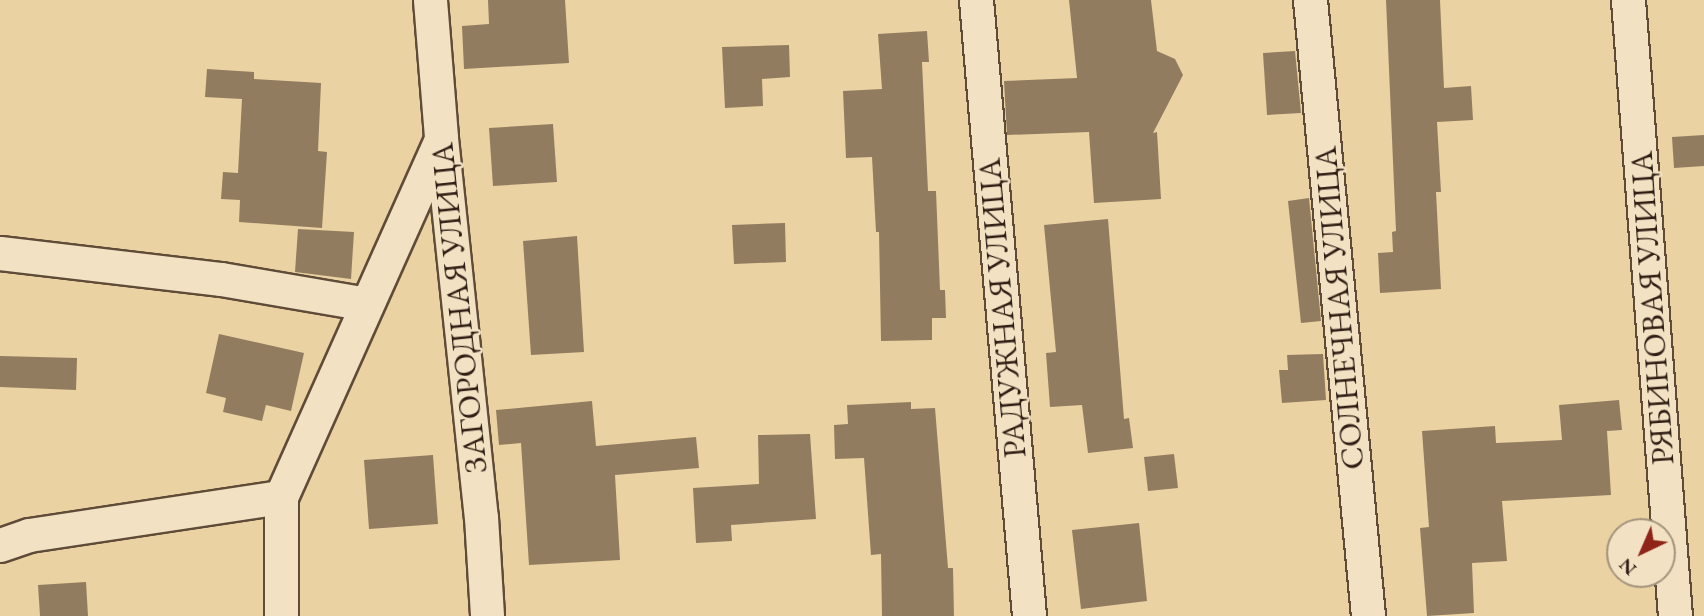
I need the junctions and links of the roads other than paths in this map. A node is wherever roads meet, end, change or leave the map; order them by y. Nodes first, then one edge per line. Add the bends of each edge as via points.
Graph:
1 (430, 0) edge
2 (976, 0) edge
3 (1310, 0) edge
4 (1628, 0) edge
5 (441, 138) junction
6 (0, 253) edge
7 (367, 304) junction
8 (281, 498) junction
9 (0, 545) edge
10 (281, 616) edge
11 (487, 616) edge
12 (1029, 616) edge
13 (1368, 616) edge
14 (1675, 616) edge

1 - 5 street, ЗАГОРОДНАЯ УЛИЦА
2 - 12 street, РАДУЖНАЯ УЛИЦА
3 - 13 street, СОЛНЕЧНАЯ УЛИЦА
4 - 14 street, РЯБИНОВАЯ УЛИЦА
5 - 7 street
5 - 11 street, ЗАГОРОДНАЯ УЛИЦА via 481,517
6 - 7 street via 221,279
7 - 8 street
8 - 9 street via 29,535
8 - 10 street

